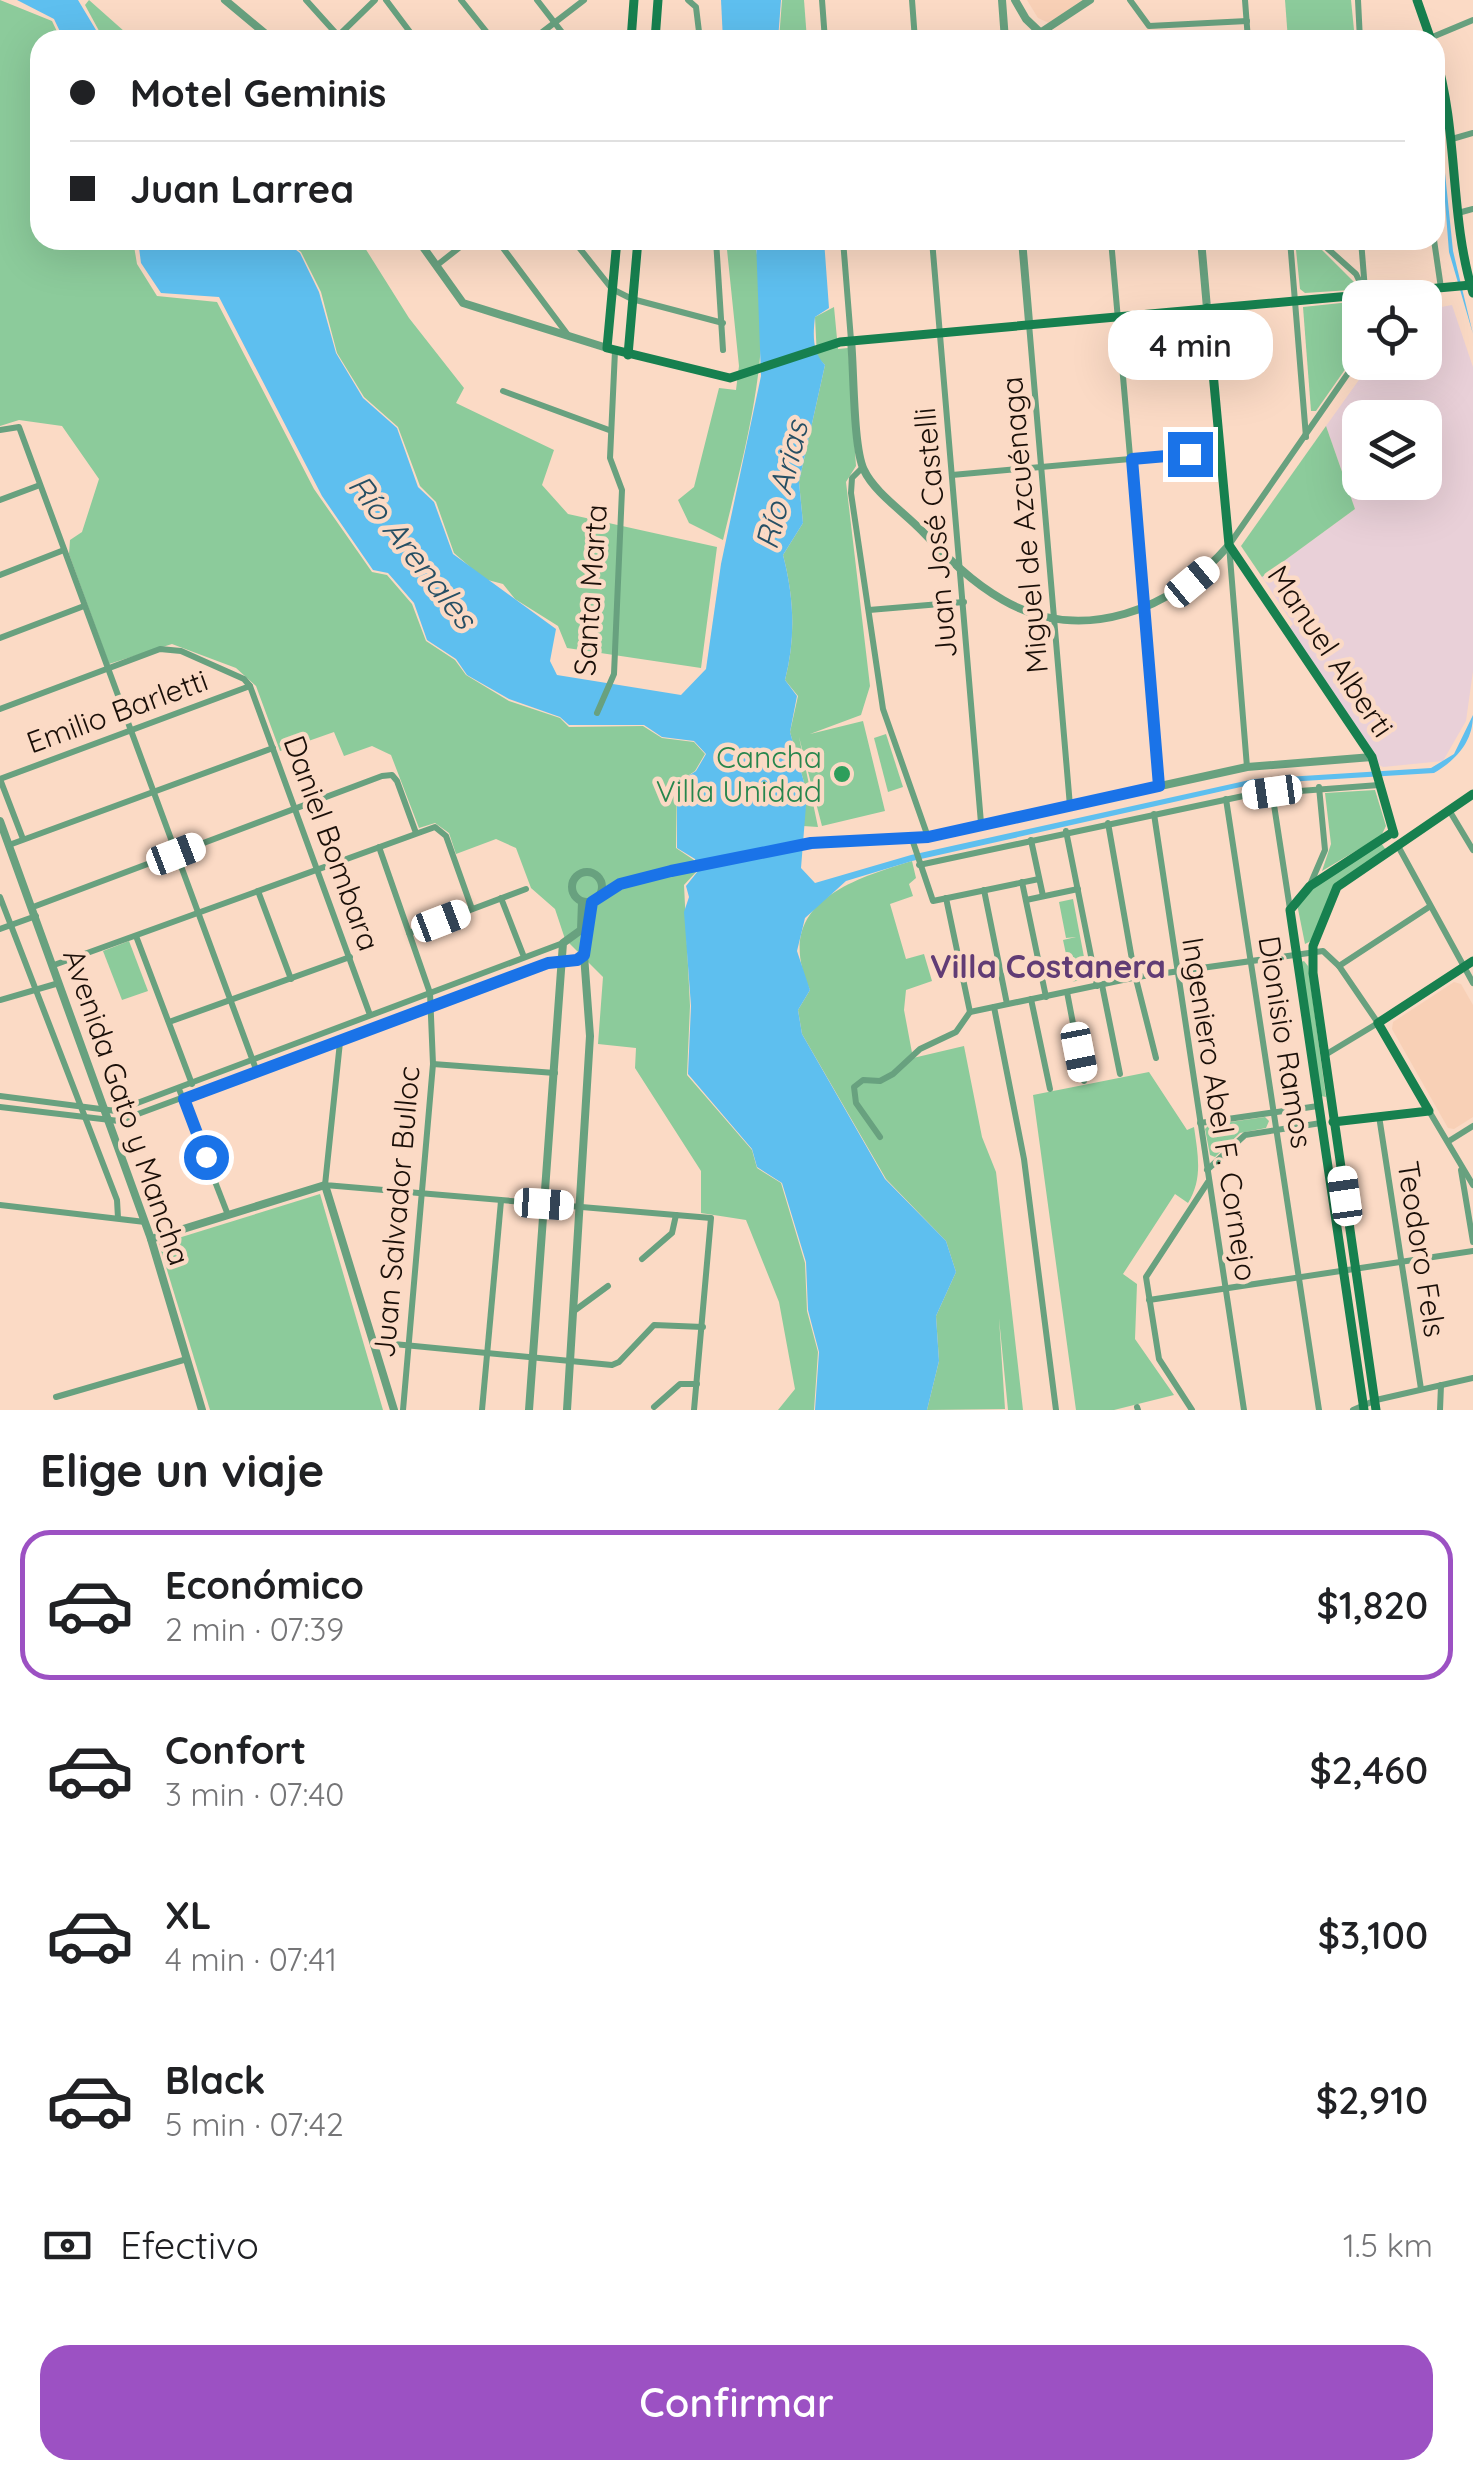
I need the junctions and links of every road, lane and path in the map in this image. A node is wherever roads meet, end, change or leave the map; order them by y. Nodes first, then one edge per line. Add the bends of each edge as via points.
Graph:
1 (225, 0) edge
2 (306, 0) edge
3 (376, 0) edge
4 (386, 0) edge
5 (461, 0) edge
6 (536, 0) edge
7 (584, 0) edge
8 (634, 0) edge
9 (658, 0) edge
10 (688, 0) edge
11 (822, 0) edge
12 (912, 0) edge
13 (1002, 0) edge
14 (1016, 0) edge
15 (1090, 0) edge
16 (1130, 0) edge
17 (1245, 0) edge
18 (1358, 0) edge
19 (1421, 2) edge
20 (1473, 20) edge
21 (1246, 21) junction
22 (554, 23) junction
23 (261, 30) edge
24 (331, 30) edge
25 (346, 30) edge
26 (408, 30) edge
27 (485, 30) edge
28 (545, 30) edge
29 (560, 30) edge
30 (632, 30) edge
31 (655, 30) edge
32 (699, 30) edge
33 (825, 30) edge
34 (914, 30) edge
35 (1004, 30) edge
36 (1039, 30) edge
37 (1053, 30) edge
38 (1247, 30) edge
39 (1360, 30) edge
40 (1428, 30) edge
41 (1445, 32) edge
42 (1445, 88) edge
43 (1473, 133) edge
44 (1452, 139) junction
45 (1473, 209) edge
46 (1457, 214) junction
47 (425, 250) edge
48 (456, 250) edge
49 (504, 250) edge
50 (580, 250) edge
51 (615, 250) edge
52 (637, 250) edge
53 (717, 250) edge
54 (844, 250) edge
55 (933, 250) edge
56 (1023, 250) edge
57 (1112, 250) edge
58 (1202, 250) edge
59 (1291, 250) edge
60 (1329, 250) edge
61 (1362, 250) edge
62 (1436, 250) edge
63 (436, 266) junction
64 (1359, 280) edge
65 (1365, 280) edge
66 (1440, 280) edge
67 (1471, 288) edge
68 (612, 290) junction
69 (1442, 290) edge
70 (1342, 298) edge
71 (632, 299) junction
72 (1295, 301) junction
73 (1207, 308) junction
74 (1118, 315) junction
75 (1029, 322) junction
76 (723, 323) junction
77 (940, 330) junction
78 (568, 336) junction
79 (851, 340) junction
80 (611, 350) junction
81 (724, 350) dead end
82 (628, 355) junction
83 (1344, 380) edge
84 (503, 390) dead end
85 (0, 430) edge
86 (609, 430) junction
87 (1306, 437) junction
88 (1219, 452) junction
89 (1132, 459) junction
90 (862, 468) junction
91 (1040, 468) junction
92 (952, 475) junction
93 (40, 485) junction
94 (0, 500) edge
95 (1229, 545) junction
96 (64, 550) junction
97 (961, 570) junction
98 (0, 574) edge
99 (964, 602) junction
100 (84, 606) junction
101 (1143, 608) junction
102 (868, 610) junction
103 (1055, 618) junction
104 (0, 638) edge
105 (108, 668) junction
106 (250, 686) junction
107 (0, 708) edge
108 (598, 713) dead end
109 (130, 731) junction
110 (273, 748) junction
111 (1372, 757) junction
112 (1247, 767) junction
113 (0, 779) edge
114 (1379, 785) junction
115 (1159, 786) junction
116 (1319, 787) junction
117 (153, 792) junction
118 (1272, 792) junction
119 (1473, 794) edge
120 (1226, 800) junction
121 (1070, 806) junction
122 (296, 809) junction
123 (1449, 810) junction
124 (1154, 814) junction
125 (0, 821) edge
126 (981, 822) junction
127 (1108, 823) junction
128 (1066, 831) junction
129 (1392, 832) junction
130 (416, 833) junction
131 (928, 837) junction
132 (23, 839) junction
133 (912, 839) junction
134 (1031, 840) junction
135 (9, 845) junction
136 (1398, 846) junction
137 (378, 848) junction
138 (1473, 850) edge
139 (176, 854) junction
140 (919, 865) junction
141 (318, 870) junction
142 (598, 876) junction
143 (1039, 879) junction
144 (1022, 882) junction
145 (620, 884) junction
146 (1310, 886) junction
147 (526, 889) dead end
148 (984, 890) junction
149 (1078, 890) junction
150 (258, 891) junction
151 (1043, 896) junction
152 (0, 897) edge
153 (501, 898) junction
154 (946, 898) junction
155 (591, 899) junction
156 (1026, 900) junction
157 (1429, 907) junction
158 (472, 909) junction
159 (1290, 910) junction
160 (34, 911) junction
161 (198, 914) junction
162 (11, 926) junction
163 (0, 929) edge
164 (410, 934) junction
165 (136, 936) junction
166 (564, 943) junction
167 (1318, 951) junction
168 (1294, 953) junction
169 (584, 955) junction
170 (350, 957) junction
171 (524, 957) junction
172 (1250, 960) junction
173 (563, 961) junction
174 (1468, 964) edge
175 (54, 966) junction
176 (1340, 966) junction
177 (1177, 972) junction
178 (1137, 978) junction
179 (291, 979) junction
180 (60, 983) junction
181 (1473, 983) edge
182 (1099, 985) junction
183 (36, 990) junction
184 (1067, 992) junction
185 (430, 993) junction
186 (1046, 997) junction
187 (1031, 999) junction
188 (0, 1000) edge
189 (230, 1001) junction
190 (1007, 1004) junction
191 (433, 1007) junction
192 (994, 1007) junction
193 (970, 1012) junction
194 (370, 1015) junction
195 (169, 1022) junction
196 (1378, 1023) junction
197 (340, 1042) junction
198 (1325, 1055) junction
199 (1156, 1058) dead end
200 (252, 1060) junction
201 (433, 1064) junction
202 (256, 1072) junction
203 (556, 1073) junction
204 (1120, 1074) dead end
205 (1084, 1081) dead end
206 (192, 1084) junction
207 (179, 1089) junction
208 (1050, 1089) dead end
209 (0, 1096) edge
210 (184, 1099) junction
211 (78, 1106) junction
212 (1318, 1106) junction
213 (0, 1107) edge
214 (1429, 1111) junction
215 (1274, 1112) junction
216 (1379, 1115) junction
217 (84, 1117) junction
218 (108, 1117) junction
219 (1334, 1121) junction
220 (1200, 1122) junction
221 (1321, 1123) junction
222 (1473, 1126) edge
223 (1277, 1130) junction
224 (880, 1137) dead end
225 (1448, 1141) junction
226 (1460, 1164) junction
227 (1207, 1170) junction
228 (1209, 1180) junction
229 (325, 1185) junction
230 (1473, 1185) edge
231 (421, 1193) junction
232 (501, 1201) junction
233 (544, 1204) junction
234 (0, 1205) edge
235 (580, 1207) junction
236 (228, 1215) junction
237 (676, 1215) junction
238 (118, 1218) junction
239 (145, 1222) junction
240 (151, 1239) junction
241 (1473, 1242) edge
242 (1473, 1251) edge
243 (642, 1259) dead end
244 (1401, 1263) junction
245 (1356, 1270) junction
246 (1343, 1272) junction
247 (1298, 1278) junction
248 (608, 1286) dead end
249 (1224, 1288) junction
250 (1149, 1300) junction
251 (574, 1310) junction
252 (703, 1326) junction
253 (374, 1342) junction
254 (406, 1345) junction
255 (487, 1353) junction
256 (534, 1356) junction
257 (186, 1359) junction
258 (570, 1359) junction
259 (1473, 1378) edge
260 (697, 1384) junction
261 (1442, 1384) junction
262 (1420, 1389) junction
263 (56, 1397) dead end
264 (1376, 1405) edge
265 (654, 1407) dead end
266 (1360, 1409) edge
267 (202, 1410) edge
268 (394, 1410) edge
269 (403, 1410) edge
270 (482, 1410) edge
271 (529, 1410) edge
272 (567, 1410) edge
273 (694, 1410) edge
274 (1056, 1410) edge
275 (1192, 1410) edge
276 (1244, 1410) edge
277 (1319, 1410) edge
278 (1440, 1410) edge

1 - 23 street
2 - 24 street
3 - 25 street
4 - 26 street
5 - 27 street
6 - 22 street
7 - 22 street
8 - 30 main road
9 - 31 main road
10 - 32 street
11 - 33 street
12 - 34 street
13 - 35 street
14 - 36 street
15 - 37 street
16 - 21 street via 1149,26
17 - 21 street
18 - 39 street
19 - 40 main road
20 - 41 street
21 - 38 street
22 - 28 street
22 - 29 street
42 - 44 main road
43 - 44 street
44 - 46 main road
45 - 46 street
46 - 67 main road
47 - 63 street
48 - 63 street
49 - 78 street
50 - 68 street
51 - 68 main road, Santa Marta
52 - 71 main road
53 - 76 street
54 - 79 street
55 - 77 street, Juan José Castelli
56 - 75 street, Miguel de Azcuénaga
57 - 74 street
58 - 73 street
59 - 72 street
60 - 64 street
61 - 65 street
62 - 66 street
63 - 78 street via 463,302
67 - 69 main road
68 - 71 street
68 - 80 main road, Santa Marta
70 - 72 main road
71 - 76 street
71 - 82 main road
72 - 73 main road
72 - 87 street
73 - 74 main road
73 - 88 main road
74 - 75 main road
74 - 89 street
75 - 77 main road
75 - 91 street, Miguel de Azcuénaga
76 - 81 street
77 - 79 main road
77 - 92 street, Juan José Castelli
78 - 80 street
79 - 82 main road via 739,376
79 - 90 street
80 - 82 main road
80 - 86 street, Santa Marta
83 - 87 street
84 - 86 street
85 - 93 street via 18,426
86 - 108 street, Santa Marta via 622,490 614,674
87 - 95 street
88 - 89 street
88 - 95 main road
89 - 91 street
89 - 101 street
90 - 97 street
90 - 102 street via 852,478 851,493
91 - 92 street
91 - 103 street, Miguel de Azcuénaga
92 - 97 street, Juan José Castelli
93 - 94 street
93 - 96 street
95 - 101 street via 1192,582
95 - 111 main road, Manuel Alberti
95 - 112 street
96 - 98 street
96 - 100 street
97 - 99 street, Juan José Castelli
97 - 103 street via 1005,602
99 - 102 street
99 - 126 street, Juan José Castelli
100 - 104 street
100 - 105 street
101 - 103 street via 1092,620
101 - 115 street
102 - 131 street via 883,709
103 - 121 street, Miguel de Azcuénaga
105 - 106 street via 160,649 234,672
105 - 107 street
105 - 109 street
106 - 109 street, Emilio Barletti
106 - 110 street, Daniel Bombara
109 - 113 street, Emilio Barletti
109 - 117 street
110 - 117 street
110 - 122 street, Daniel Bombara
111 - 112 street
111 - 114 main road, Manuel Alberti
112 - 115 street
113 - 132 street
114 - 116 street
114 - 129 main road, Manuel Alberti
115 - 121 street
116 - 118 street
116 - 146 street via 1325,850
117 - 132 street
117 - 139 street
118 - 120 street
118 - 159 street
119 - 123 main road
120 - 124 street
120 - 172 street, Dionisio Ramos
121 - 126 street
122 - 130 street via 392,775
122 - 139 street
122 - 141 street, Daniel Bombara
123 - 136 main road
123 - 138 street
124 - 127 street
124 - 177 street, Ingeniero Abel F. Cornejo
125 - 135 street, Avenida Gato y Mancha
126 - 131 street
127 - 128 street
127 - 178 street
128 - 134 street
128 - 149 street
129 - 136 main road, Manuel Alberti
129 - 146 main road
130 - 137 street
130 - 158 street via 436,827 446,836
131 - 133 street
132 - 135 street
133 - 140 street
133 - 145 street via 811,843
134 - 140 street
134 - 143 street
135 - 160 street, Avenida Gato y Mancha
136 - 157 street
136 - 167 main road via 1337,887
137 - 141 street
137 - 164 street, Juan Salvador Bulloc
139 - 160 street
139 - 161 street
140 - 154 street via 930,898
141 - 150 street
141 - 170 street, Daniel Bombara
142 - 145 street
142 - 155 street
142 - 155 street via 585,871 574,878 572,892
143 - 144 street
143 - 151 street
144 - 148 street
144 - 156 street
145 - 155 street
146 - 159 main road
147 - 153 street
148 - 154 street
148 - 190 street
149 - 151 street
149 - 182 street
150 - 161 street
150 - 179 street
151 - 156 street
152 - 162 street
153 - 158 street
153 - 171 street
154 - 193 street
155 - 166 street via 581,930
155 - 169 street
156 - 186 street
157 - 174 street
157 - 176 street
158 - 164 street
159 - 168 main road
160 - 162 street
160 - 175 street, Avenida Gato y Mancha
161 - 165 street
161 - 189 street
162 - 163 street
162 - 183 street
164 - 185 street, Juan Salvador Bulloc
165 - 175 street
165 - 195 street
166 - 171 street
166 - 173 street
167 - 168 street
167 - 176 street
167 - 198 main road
168 - 172 street
168 - 212 main road
169 - 173 street
169 - 235 street via 590,1036
170 - 179 street
170 - 194 street, Daniel Bombara
171 - 185 street
172 - 177 street
172 - 215 street, Dionisio Ramos
173 - 191 street
173 - 203 street
174 - 181 street
174 - 196 main road
175 - 180 street, Avenida Gato y Mancha
176 - 196 street
177 - 178 street
177 - 220 street, Ingeniero Abel F. Cornejo
178 - 182 street
178 - 199 street
179 - 189 street
180 - 183 street
180 - 218 street, Avenida Gato y Mancha
182 - 184 street
182 - 204 street
183 - 188 street
183 - 211 street
184 - 186 street
184 - 205 street
185 - 191 street, Juan Salvador Bulloc
185 - 194 street
186 - 187 street
187 - 190 street
187 - 208 street
189 - 195 street
189 - 200 street
190 - 192 street
191 - 197 street
191 - 201 street, Juan Salvador Bulloc
192 - 193 street
192 - 274 street via 1024,1159
193 - 224 street via 956,1032 920,1049 893,1074 858,1081 856,1103
194 - 200 street
195 - 206 street
196 - 198 street
196 - 214 main road
197 - 202 street
197 - 229 street
198 - 219 main road
200 - 202 street
200 - 206 street
201 - 203 street
201 - 231 street, Juan Salvador Bulloc
202 - 210 street
203 - 233 street
206 - 207 street
207 - 210 street
207 - 218 street
209 - 211 street
210 - 218 street
210 - 236 street
211 - 217 street
211 - 218 street
212 - 215 street
212 - 221 main road
213 - 217 street
214 - 216 main road
214 - 225 street
215 - 220 street
215 - 223 street, Dionisio Ramos
216 - 219 main road
216 - 244 street, Teodoro Fels
217 - 218 street
217 - 238 street
218 - 239 street, Avenida Gato y Mancha
219 - 221 main road
219 - 245 main road
220 - 227 street, Ingeniero Abel F. Cornejo
221 - 223 street
221 - 246 main road
222 - 225 street
223 - 227 street via 1244,1134
223 - 247 street, Dionisio Ramos
225 - 226 street
226 - 230 street
226 - 241 street
227 - 228 street, Ingeniero Abel F. Cornejo
228 - 249 street, Ingeniero Abel F. Cornejo
228 - 250 street via 1149,1269
229 - 231 street
229 - 236 street
229 - 253 street
231 - 232 street
231 - 254 street, Juan Salvador Bulloc
232 - 233 street
232 - 255 street
233 - 235 street
233 - 256 street
234 - 238 street
235 - 237 street
235 - 251 street
236 - 240 street
237 - 243 street via 672,1233
237 - 252 street via 710,1218
238 - 239 street
239 - 240 street, Avenida Gato y Mancha
240 - 257 street, Avenida Gato y Mancha
242 - 244 street
244 - 245 street
244 - 262 street, Teodoro Fels
245 - 246 street
245 - 264 main road
246 - 247 street
246 - 266 main road
247 - 249 street
247 - 277 street, Dionisio Ramos
248 - 251 street
249 - 250 street
249 - 276 street, Ingeniero Abel F. Cornejo
250 - 275 street via 1158,1359
251 - 258 street
252 - 258 street via 654,1326 612,1364
252 - 260 street
253 - 254 street
253 - 268 street
254 - 255 street
254 - 269 street, Juan Salvador Bulloc
255 - 256 street
255 - 270 street
256 - 258 street
256 - 271 street
257 - 263 street
257 - 267 street, Avenida Gato y Mancha
258 - 272 street
259 - 261 street
260 - 265 street via 680,1384
260 - 273 street
261 - 262 street
261 - 278 street
262 - 264 street
264 - 266 street

